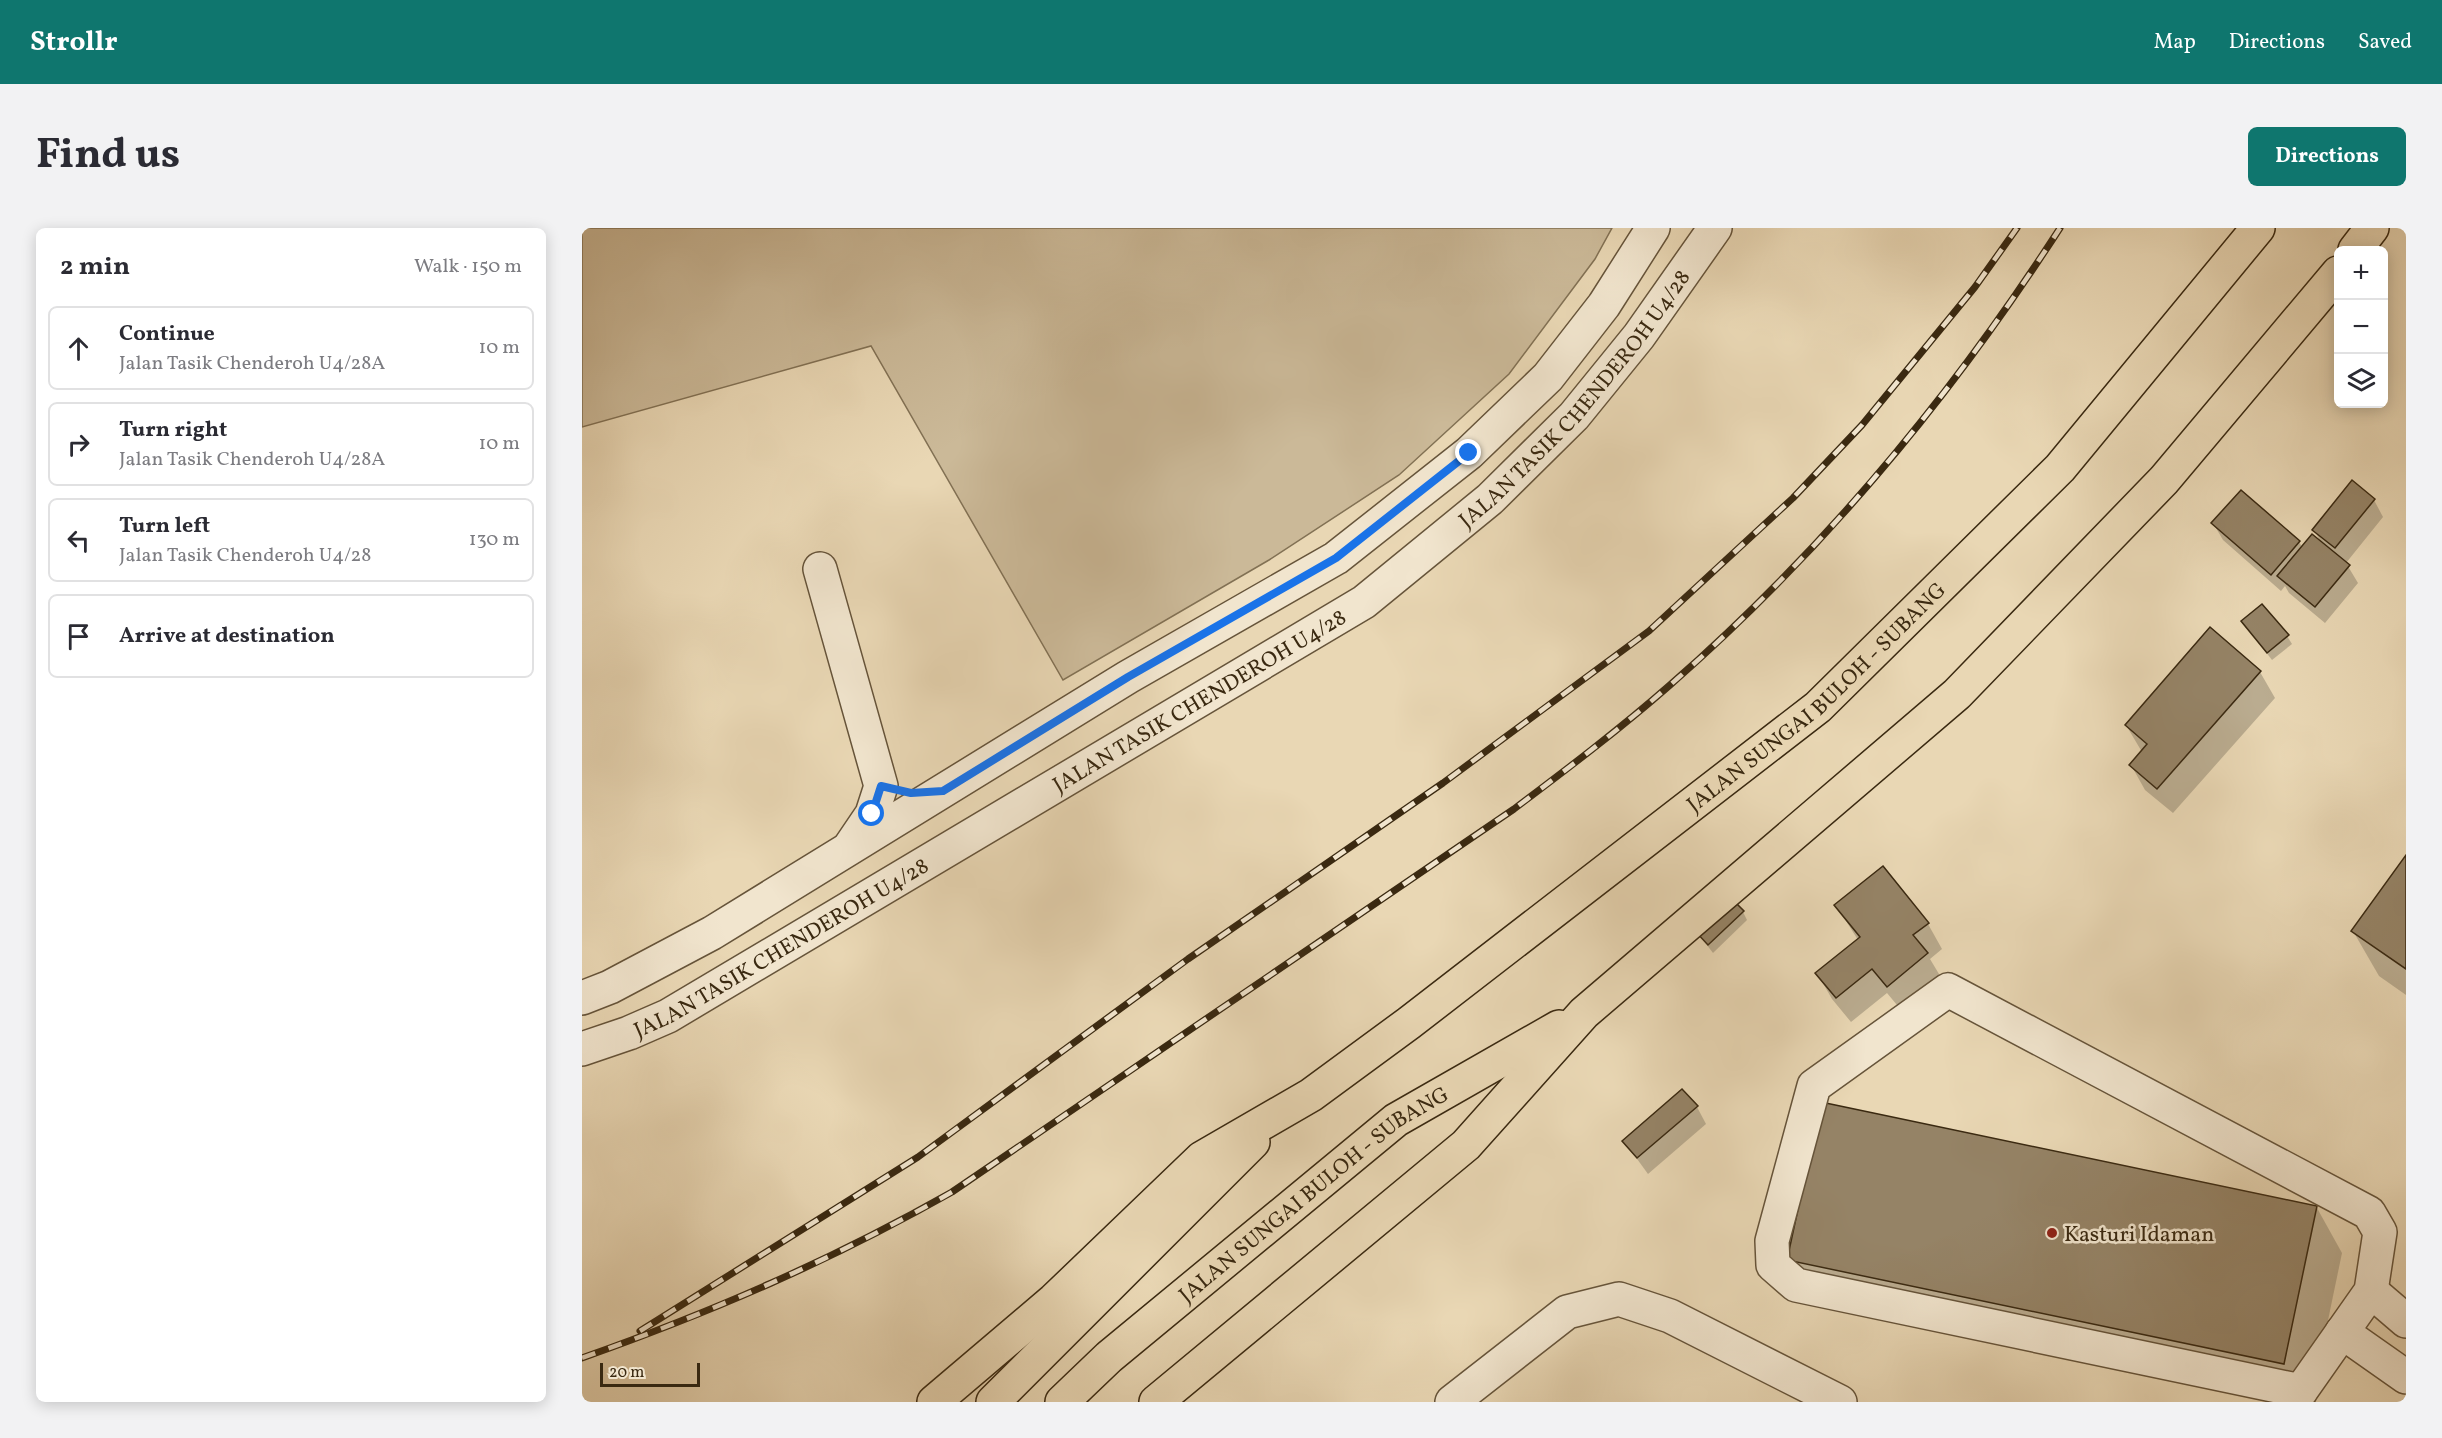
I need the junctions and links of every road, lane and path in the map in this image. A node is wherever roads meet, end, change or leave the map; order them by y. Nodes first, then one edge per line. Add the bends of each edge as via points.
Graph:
1 (1653, 228) edge
2 (1715, 228) edge
3 (2258, 228) edge
4 (2372, 228) edge
5 (2358, 246) edge
6 (2334, 278) edge
7 (820, 569) dead end
8 (881, 786) junction
9 (943, 791) junction
10 (849, 849) junction
11 (582, 998) edge
12 (1584, 1013) junction
13 (582, 1049) edge
14 (1311, 1095) junction
15 (2371, 1290) junction
16 (2406, 1321) edge
17 (2342, 1332) junction
18 (2406, 1377) edge
19 (2406, 1394) edge
20 (2297, 1396) edge
21 (934, 1402) edge
22 (993, 1402) edge
23 (1062, 1402) edge
24 (1156, 1402) edge
25 (1452, 1402) edge
26 (1840, 1402) edge
27 (2400, 1402) edge

1 - 9 street, JALAN TASIK CHENDEROH U4/28 via 1604,305 1548,376 1460,460 1336,558 1128,677
2 - 13 street, JALAN TASIK CHENDEROH U4/28 via 1639,336 1574,416 1490,499 1364,602 668,1016
3 - 14 highway, JALAN SUNGAI BULOH - SUBANG via 2060,468 1818,707
4 - 5 highway
6 - 12 highway, JALAN SUNGAI BULOH - SUBANG via 2164,480 1957,694
7 - 8 street
8 - 9 street via 911,793
8 - 10 street via 872,814
9 - 10 street, JALAN TASIK CHENDEROH U4/28
10 - 11 street, JALAN TASIK CHENDEROH U4/28 via 712,933
12 - 23 highway, JALAN SUNGAI BULOH - SUBANG via 1396,1120 1109,1357
12 - 24 highway, JALAN SUNGAI BULOH - SUBANG via 1466,1145
14 - 21 highway, JALAN SUNGAI BULOH - SUBANG via 1202,1158 1054,1300
14 - 22 highway, JALAN SUNGAI BULOH - SUBANG via 1254,1142
15 - 16 street
15 - 17 street
15 - 20 street via 2380,1232 2369,1213 1948,990 1814,1086 1772,1241 1773,1264 1796,1285
17 - 18 street
17 - 20 street
19 - 27 street
25 - 26 street via 1567,1311 1619,1299 1670,1316

